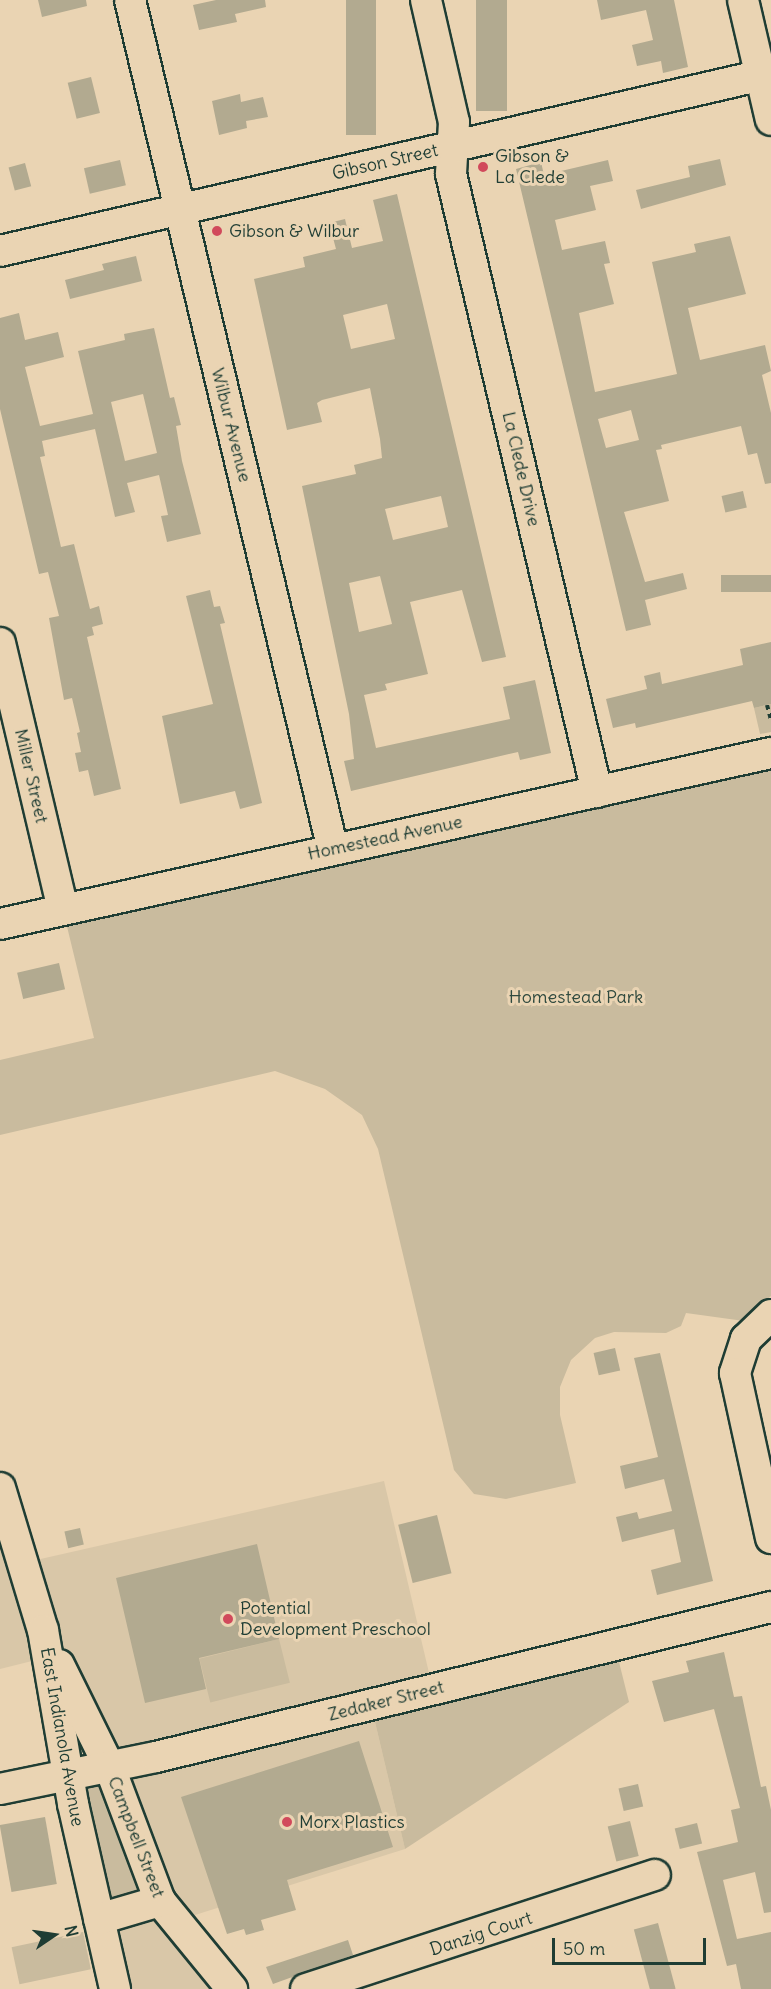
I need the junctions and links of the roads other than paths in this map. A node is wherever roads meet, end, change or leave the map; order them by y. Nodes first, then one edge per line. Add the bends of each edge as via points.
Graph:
1 (130, 0) edge
2 (426, 0) edge
3 (743, 0) edge
4 (766, 74) edge
5 (771, 120) edge
6 (452, 147) junction
7 (179, 209) junction
8 (0, 251) edge
9 (0, 643) edge
10 (771, 753) edge
11 (597, 792) junction
12 (333, 850) junction
13 (63, 910) junction
14 (0, 924) edge
15 (771, 1315) edge
16 (0, 1488) edge
17 (771, 1538) edge
18 (771, 1607) edge
19 (43, 1629) junction
20 (110, 1768) junction
21 (68, 1774) junction
22 (0, 1789) edge
23 (655, 1875) dead end
24 (160, 1901) junction
25 (99, 1919) junction
26 (115, 1989) edge
27 (232, 1989) edge
28 (306, 1989) edge

1 - 7 street, Wilbur Avenue
2 - 6 street, La Clede Drive via 454,122
3 - 4 street
4 - 5 street
4 - 6 street, Gibson Street
6 - 7 street, Gibson Street
6 - 11 street, La Clede Drive via 451,174
7 - 8 street, Gibson Street
7 - 12 street, Wilbur Avenue
9 - 13 street, Miller Street
10 - 11 street, Homestead Avenue
11 - 12 street, Homestead Avenue
12 - 13 street, Homestead Avenue
13 - 14 street, Homestead Avenue
15 - 17 street via 746,1339 735,1373
16 - 19 street, East Indianola Avenue
18 - 20 street, Zedaker Street
19 - 20 street, Campbell Street
19 - 21 street, East Indianola Avenue
20 - 21 street, Zedaker Street
20 - 24 street, Campbell Street
21 - 22 street, Zedaker Street
21 - 25 street, East Indianola Avenue
23 - 28 street, Danzig Court
24 - 25 street
24 - 27 street, Campbell Street
25 - 26 street, East Indianola Avenue

